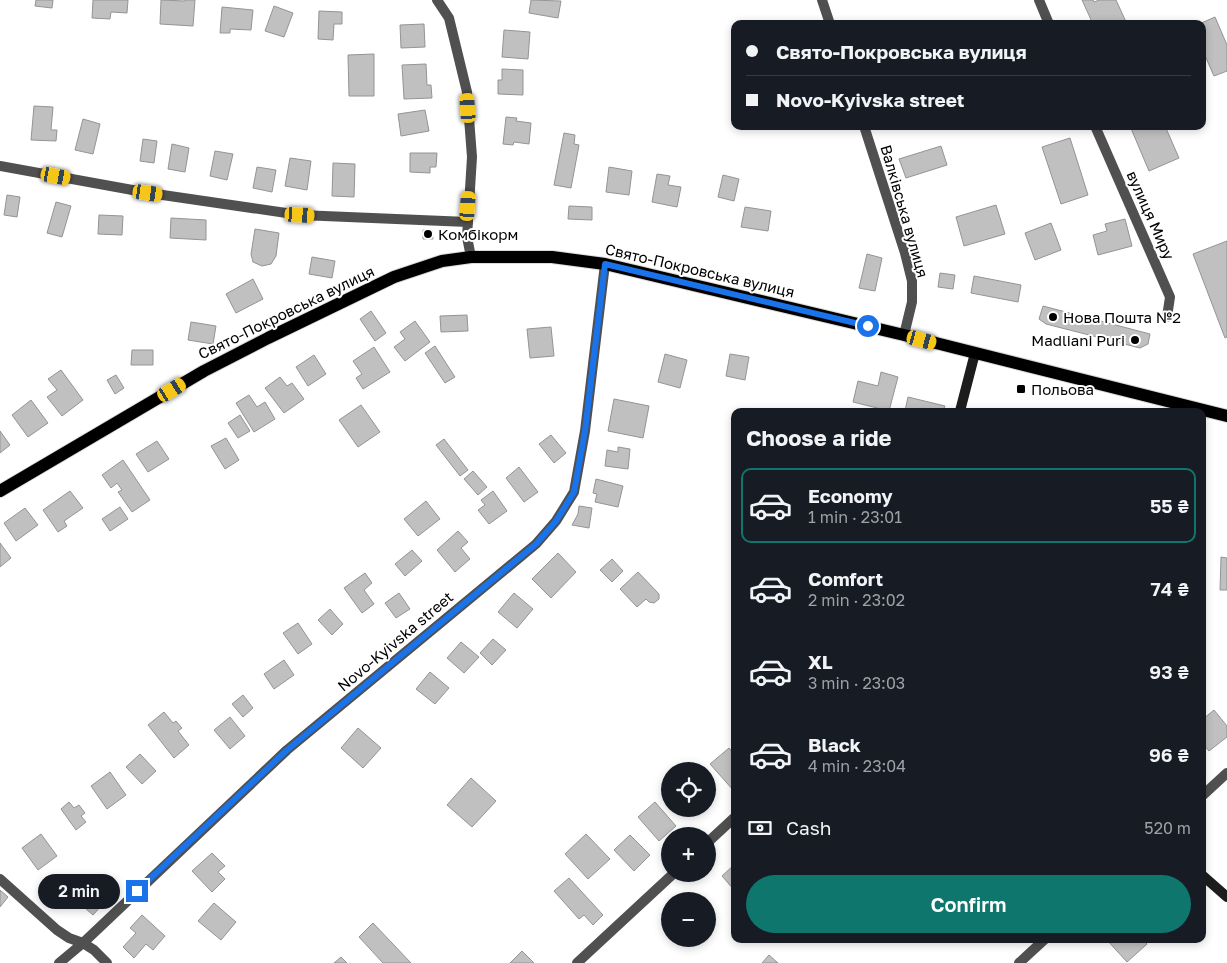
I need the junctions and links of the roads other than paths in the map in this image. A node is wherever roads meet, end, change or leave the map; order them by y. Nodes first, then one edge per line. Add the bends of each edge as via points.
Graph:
1 (437, 0) edge
2 (822, 0) edge
3 (1039, 0) edge
4 (829, 20) edge
5 (1048, 20) edge
6 (865, 130) edge
7 (1097, 130) edge
8 (0, 166) edge
9 (468, 222) junction
10 (471, 257) junction
11 (605, 264) junction
12 (1167, 317) dead end
13 (904, 335) junction
14 (975, 353) junction
15 (961, 408) edge
16 (1195, 408) edge
17 (1206, 411) edge
18 (1227, 416) edge
19 (0, 491) edge
20 (1227, 774) edge
21 (1206, 792) edge
22 (731, 820) edge
23 (716, 834) edge
24 (0, 879) edge
25 (1206, 879) edge
26 (664, 882) edge
27 (1227, 897) edge
28 (83, 943) junction
29 (1041, 943) edge
30 (59, 963) edge
31 (107, 963) edge
32 (577, 963) edge
33 (1019, 963) edge

1 - 9 street via 449,18 467,92 472,157
2 - 4 street
3 - 5 street
6 - 13 street, Валківська вулиця via 912,281 912,302
7 - 12 street, вулиця Миру via 1170,297
8 - 9 street via 148,193 300,215
9 - 10 street
10 - 11 main road, Свято-Покровська вулиця via 552,257
10 - 19 main road, Свято-Покровська вулиця via 442,261 394,277 268,338 204,371
11 - 13 main road, Свято-Покровська вулиця
11 - 28 street, Novo-Kyivska street via 584,440 574,492 556,521 536,544 287,750
13 - 14 main road, Свято-Покровська вулиця
14 - 15 street
14 - 16 main road, Свято-Покровська вулиця
17 - 18 main road, Свято-Покровська вулиця
20 - 21 street
22 - 23 street
24 - 28 street via 57,930
25 - 27 street
26 - 32 street
28 - 30 street, Novo-Kyivska street
28 - 31 street
29 - 33 street

